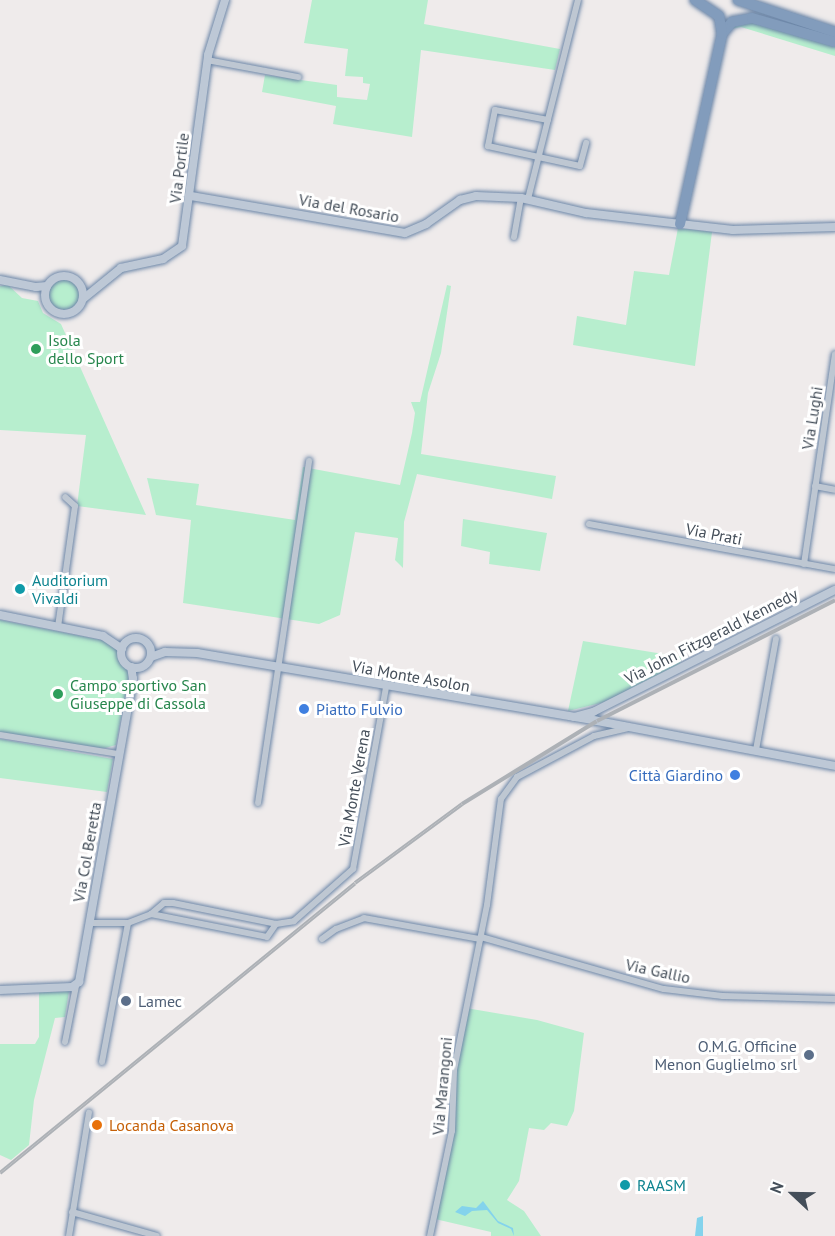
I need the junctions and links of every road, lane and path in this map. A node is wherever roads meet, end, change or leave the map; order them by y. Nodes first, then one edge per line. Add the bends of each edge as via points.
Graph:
1 (225, 0) edge
2 (578, 0) edge
3 (695, 0) edge
4 (738, 0) edge
5 (835, 32) edge
6 (722, 34) junction
7 (835, 42) edge
8 (207, 60) junction
9 (298, 77) dead end
10 (548, 120) junction
11 (586, 143) dead end
12 (539, 157) junction
13 (191, 195) junction
14 (525, 198) junction
15 (680, 224) junction
16 (835, 227) edge
17 (514, 237) dead end
18 (0, 280) edge
19 (79, 284) junction
20 (97, 284) junction
21 (28, 286) junction
22 (47, 286) junction
23 (45, 298) junction
24 (83, 299) junction
25 (835, 354) edge
26 (309, 461) dead end
27 (815, 486) junction
28 (835, 490) edge
29 (65, 497) dead end
30 (589, 524) dead end
31 (804, 564) junction
32 (835, 568) edge
33 (835, 590) edge
34 (0, 615) edge
35 (58, 627) junction
36 (776, 639) dead end
37 (124, 645) junction
38 (150, 647) junction
39 (165, 652) junction
40 (151, 657) junction
41 (276, 667) junction
42 (135, 668) junction
43 (386, 687) junction
44 (595, 715) junction
45 (566, 716) junction
46 (629, 728) junction
47 (0, 735) edge
48 (756, 750) junction
49 (119, 754) junction
50 (835, 766) edge
51 (258, 803) dead end
52 (151, 914) junction
53 (89, 923) junction
54 (128, 923) junction
55 (276, 924) junction
56 (480, 938) junction
57 (322, 939) dead end
58 (76, 986) junction
59 (0, 990) edge
60 (835, 999) edge
61 (65, 1042) dead end
62 (102, 1062) dead end
63 (89, 1113) dead end
64 (72, 1212) junction
65 (69, 1236) edge
66 (157, 1236) edge
67 (430, 1236) edge

1 - 8 street, Via Portile
2 - 10 street
3 - 6 highway via 719,16
4 - 5 highway
6 - 7 highway via 732,22 752,18
6 - 15 highway
8 - 9 street
8 - 13 street, Via Portile
10 - 12 street
10 - 12 street via 495,110 488,146
11 - 12 street via 580,166
12 - 14 street
13 - 14 street, Via del Rosario via 405,233 426,224 460,200 476,196
13 - 20 street, Via Portile via 187,232 179,250 163,259 121,268
14 - 15 street, Via del Rosario via 586,213
14 - 17 street
15 - 16 street, Via del Rosario via 743,230
18 - 21 street
19 - 20 street
19 - 22 street via 60,276
19 - 24 street
20 - 24 street, Via Portile
21 - 22 street
21 - 23 street
22 - 23 street
23 - 24 street via 51,310 65,314 76,309
25 - 27 street, Via Lughi
26 - 41 street
27 - 28 street
27 - 31 street, Via Lughi
29 - 35 street via 75,506
30 - 31 street, Via Prati
31 - 32 street, Via Prati
33 - 44 street, Via John Fitzgerald Kennedy
34 - 35 street
35 - 37 street
36 - 48 street
37 - 38 street via 142,639
37 - 42 street via 123,661
38 - 39 street, Via Monte Asolon
38 - 40 street
39 - 40 street, Via Monte Asolon
39 - 41 street, Via Monte Asolon via 197,653
40 - 42 street
41 - 43 street, Via Monte Asolon
41 - 51 street
42 - 49 street, Via Col Beretta
43 - 45 street, Via Monte Asolon
43 - 55 street, Via Monte Verena via 353,869 294,921
44 - 45 street, Via John Fitzgerald Kennedy
44 - 45 street, Via Monte Asolon
44 - 45 street, Via Monte Asolon
44 - 46 street, Via Monte Asolon
46 - 48 street, Via Monte Asolon
46 - 56 street, Via Marangoni via 594,736 517,777 506,788
47 - 49 street
48 - 50 street, Via Monte Asolon
49 - 53 street, Via Col Beretta
52 - 54 street
52 - 55 street via 164,903 173,903
52 - 55 street via 267,937
53 - 54 street
53 - 58 street, Via Col Beretta
54 - 62 street
56 - 57 street via 364,918 336,928
56 - 60 street, Via Gallio via 664,989 723,996
56 - 67 street, Via Marangoni via 454,1070 452,1131
58 - 59 street
58 - 61 street, Via Col Beretta
63 - 64 street
64 - 65 street
64 - 66 street

